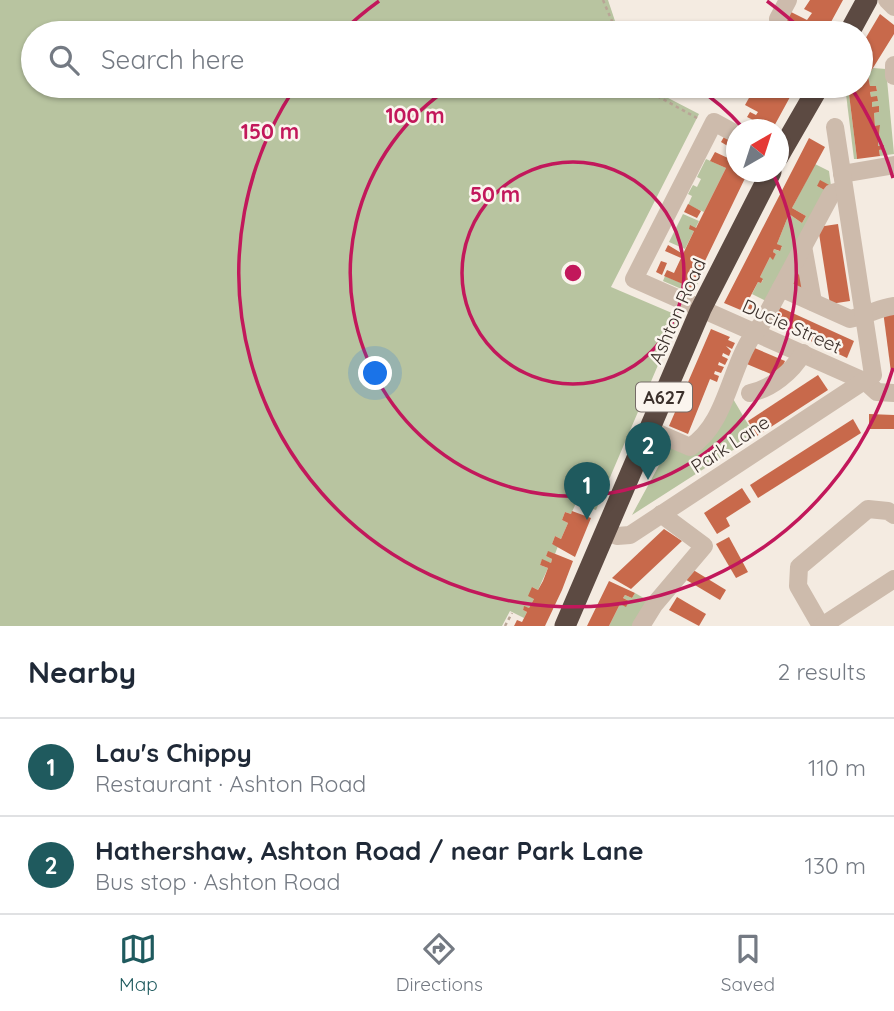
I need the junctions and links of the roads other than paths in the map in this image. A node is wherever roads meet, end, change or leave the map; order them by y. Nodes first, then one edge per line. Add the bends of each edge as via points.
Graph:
1 (789, 0) edge
2 (867, 0) edge
3 (887, 0) edge
4 (894, 7) edge
5 (778, 19) dead end
6 (856, 21) edge
7 (894, 65) edge
8 (894, 76) edge
9 (812, 98) edge
10 (835, 127) dead end
11 (726, 128) edge
12 (789, 139) edge
13 (894, 165) edge
14 (766, 182) edge
15 (843, 182) junction
16 (803, 246) junction
17 (781, 288) junction
18 (813, 302) junction
19 (894, 306) edge
20 (701, 309) junction
21 (863, 317) junction
22 (754, 332) junction
23 (803, 353) junction
24 (869, 379) junction
25 (750, 393) dead end
26 (894, 393) edge
27 (651, 430) junction
28 (661, 514) junction
29 (894, 515) edge
30 (607, 532) junction
31 (894, 579) edge
32 (565, 626) edge
33 (641, 626) edge
34 (821, 626) edge

1 - 5 street
2 - 6 highway
3 - 4 street
7 - 8 street
9 - 12 highway
10 - 15 street
11 - 20 street, Ducie Street via 714,122 634,279
13 - 15 street
14 - 20 highway, Ashton Road / A627
15 - 16 street
15 - 21 street
16 - 17 street
16 - 18 street
17 - 18 street
17 - 22 street
18 - 21 street via 850,319
19 - 21 street via 875,309
20 - 22 street, Ducie Street
20 - 27 highway, Ashton Road / A627
21 - 24 street
22 - 23 street, Ducie Street
22 - 27 street via 705,437 690,447
23 - 24 street, Ducie Street
23 - 25 street via 797,364 764,390
24 - 26 street, Ducie Street via 877,392
24 - 28 street, Park Lane
27 - 30 highway, Ashton Road / A627
28 - 30 street, Park Lane via 624,537
28 - 33 street via 704,546
29 - 34 street via 867,509 799,567 798,586
30 - 32 highway, Ashton Road / A627
31 - 34 street

